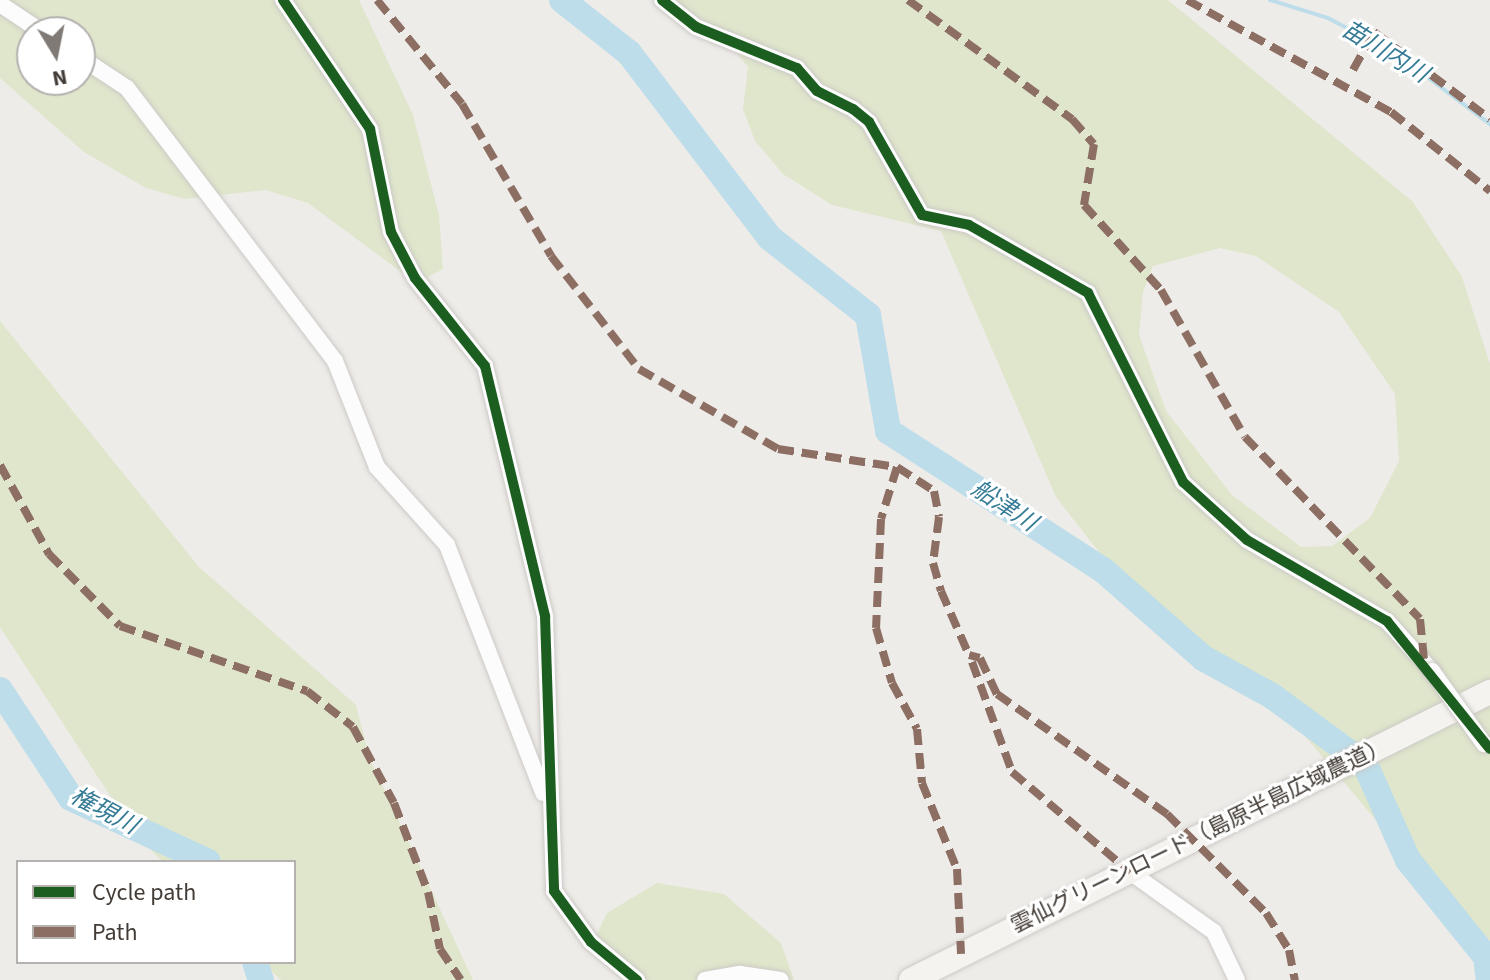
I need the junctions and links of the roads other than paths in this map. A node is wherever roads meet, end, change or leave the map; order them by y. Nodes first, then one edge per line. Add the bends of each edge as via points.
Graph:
1 (283, 0) edge
2 (662, 0) edge
3 (0, 4) edge
4 (18, 16) edge
5 (96, 68) edge
6 (1490, 692) edge
7 (1487, 746) edge
8 (552, 807) junction
9 (1137, 868) junction
10 (637, 980) edge
11 (705, 980) edge
12 (781, 980) edge
13 (911, 980) edge
14 (1237, 980) edge

1 - 8 street via 370,129 391,232 415,278 485,366 545,616
2 - 7 street, bridge via 696,27 797,68 817,91 861,115 922,215 969,225 1088,293 1114,331 1137,401 1183,482 1247,540 1387,621
3 - 4 street
5 - 8 street via 127,88 335,361 377,467 447,545 478,641
6 - 9 street, 雲仙グリーンロード（島原半島広域農道）
8 - 10 street via 554,891 563,910 612,964
9 - 13 street, 雲仙グリーンロード（島原半島広域農道）
9 - 14 street via 1214,932
11 - 12 street via 740,974

